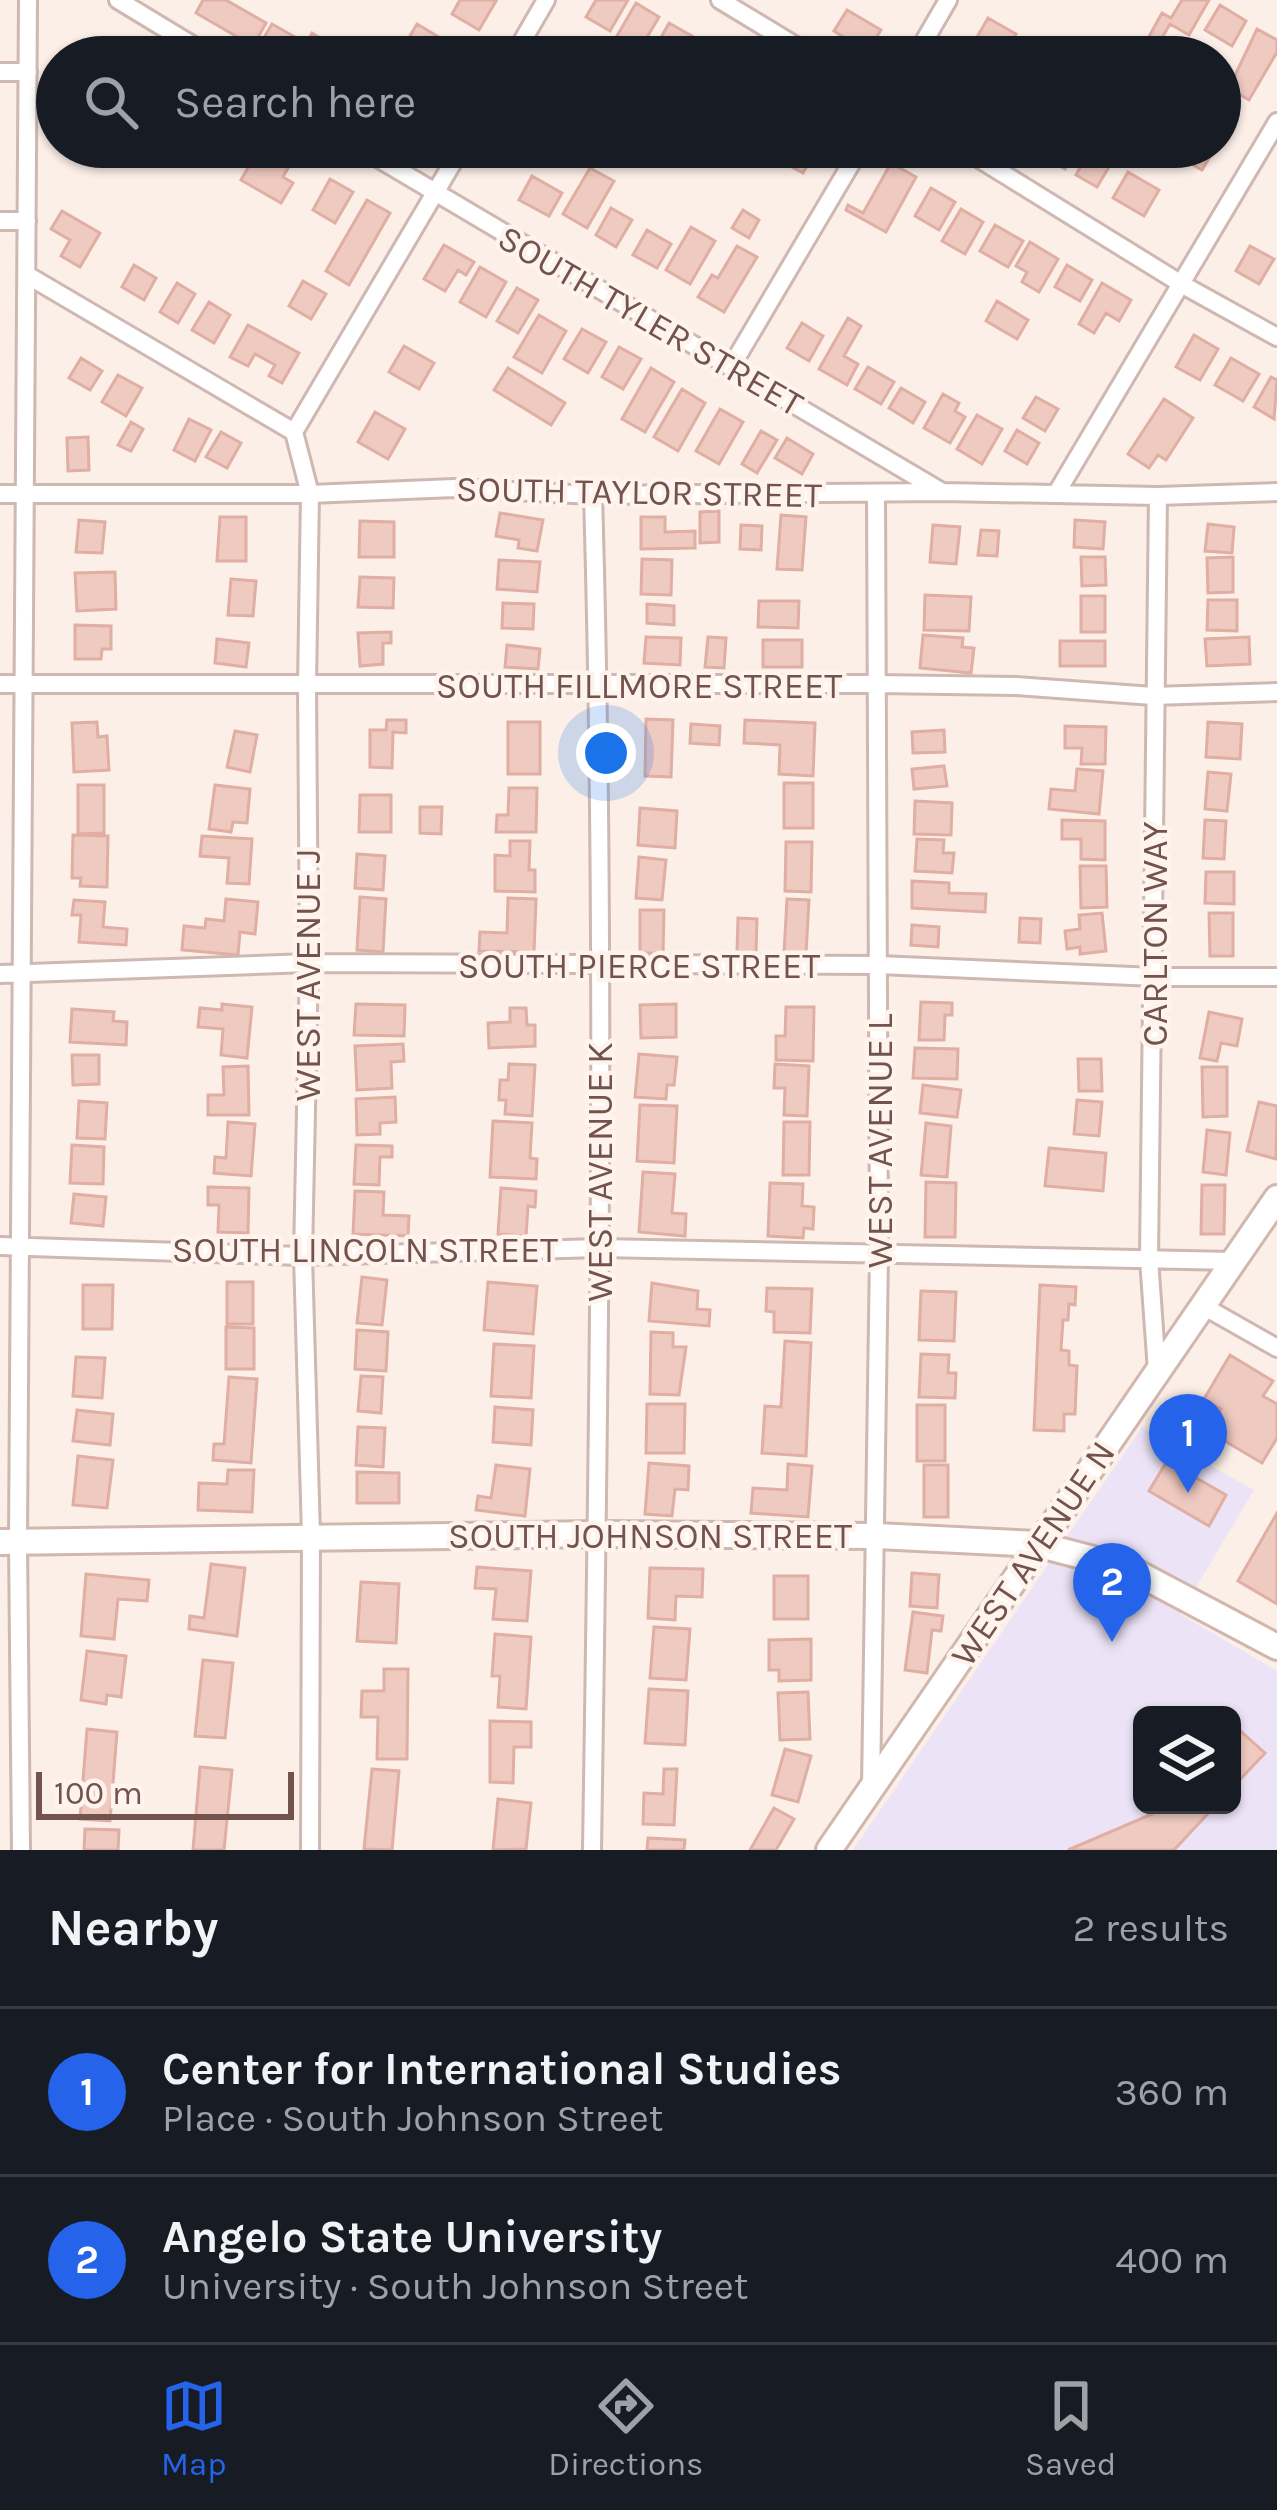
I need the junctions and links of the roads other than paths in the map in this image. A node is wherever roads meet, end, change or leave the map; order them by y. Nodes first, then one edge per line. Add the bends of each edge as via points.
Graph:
1 (28, 0) edge
2 (118, 0) edge
3 (546, 0) edge
4 (720, 0) edge
5 (948, 0) edge
6 (145, 7) edge
7 (184, 36) edge
8 (525, 36) edge
9 (779, 36) edge
10 (927, 36) edge
11 (0, 71) edge
12 (28, 72) junction
13 (1277, 122) edge
14 (393, 168) edge
15 (450, 168) edge
16 (849, 168) edge
17 (995, 168) edge
18 (436, 194) junction
19 (0, 220) edge
20 (27, 221) junction
21 (27, 274) junction
22 (1183, 285) junction
23 (1277, 337) edge
24 (731, 367) junction
25 (295, 432) junction
26 (943, 492) junction
27 (1277, 492) edge
28 (876, 493) junction
29 (0, 494) edge
30 (22, 494) junction
31 (310, 494) junction
32 (1056, 494) junction
33 (593, 495) junction
34 (1158, 496) junction
35 (0, 684) edge
36 (24, 684) junction
37 (878, 684) junction
38 (307, 686) junction
39 (599, 686) junction
40 (1277, 692) edge
41 (1153, 696) junction
42 (309, 963) junction
43 (879, 965) junction
44 (599, 966) junction
45 (22, 973) junction
46 (0, 974) edge
47 (1277, 976) edge
48 (1155, 977) junction
49 (1277, 1198) edge
50 (20, 1244) junction
51 (0, 1246) edge
52 (600, 1248) junction
53 (879, 1254) junction
54 (303, 1256) junction
55 (1149, 1259) junction
56 (1233, 1261) junction
57 (1203, 1306) junction
58 (1277, 1348) edge
59 (1157, 1372) junction
60 (597, 1534) junction
61 (310, 1535) junction
62 (877, 1536) junction
63 (9, 1542) edge
64 (1036, 1544) junction
65 (1277, 1647) edge
66 (871, 1789) junction
67 (21, 1850) edge
68 (310, 1850) edge
69 (592, 1850) edge
70 (829, 1850) edge

1 - 12 street
2 - 6 street
3 - 8 street
4 - 9 street
5 - 10 street
6 - 7 street
11 - 12 street
12 - 20 street
13 - 22 street
14 - 18 street, SOUTH TYLER STREET
15 - 18 street
16 - 24 street
17 - 22 street
18 - 24 street, SOUTH TYLER STREET
18 - 25 street
19 - 20 street
20 - 21 street
21 - 25 street
21 - 30 street
22 - 23 street
22 - 32 street
24 - 26 street, SOUTH TYLER STREET
25 - 31 street, WEST AVENUE J
26 - 28 street, SOUTH TAYLOR STREET
26 - 32 street, SOUTH TAYLOR STREET
27 - 34 street, SOUTH TAYLOR STREET
28 - 33 street, SOUTH TAYLOR STREET
28 - 37 street, WEST AVENUE L
29 - 30 street, SOUTH TAYLOR STREET
30 - 31 street, SOUTH TAYLOR STREET
30 - 36 street
31 - 33 street, SOUTH TAYLOR STREET via 454,488
31 - 38 street, WEST AVENUE J
32 - 34 street, SOUTH TAYLOR STREET
33 - 39 street, WEST AVENUE K
34 - 41 street, CARLTON WAY
35 - 36 street, SOUTH FILLMORE STREET
36 - 38 street, SOUTH FILLMORE STREET
36 - 45 street
37 - 39 street, SOUTH FILLMORE STREET
37 - 41 street, SOUTH FILLMORE STREET
37 - 43 street, WEST AVENUE L
38 - 39 street, SOUTH FILLMORE STREET
38 - 42 street, WEST AVENUE J
39 - 44 street, WEST AVENUE K
40 - 41 street, SOUTH FILLMORE STREET
41 - 48 street, CARLTON WAY
42 - 44 street, SOUTH PIERCE STREET
42 - 45 street, SOUTH PIERCE STREET
42 - 54 street, WEST AVENUE J
43 - 44 street, SOUTH PIERCE STREET
43 - 48 street, SOUTH PIERCE STREET
43 - 53 street, WEST AVENUE L
44 - 52 street, WEST AVENUE K
45 - 46 street, SOUTH PIERCE STREET
45 - 50 street
47 - 48 street, SOUTH PIERCE STREET
48 - 55 street, CARLTON WAY
49 - 56 main road, WEST AVENUE N
50 - 51 street, SOUTH LINCOLN STREET
50 - 54 street, SOUTH LINCOLN STREET
50 - 63 street
52 - 53 street, SOUTH LINCOLN STREET
52 - 54 street, SOUTH LINCOLN STREET
52 - 60 street, WEST AVENUE K
53 - 55 street, SOUTH LINCOLN STREET
53 - 62 street, WEST AVENUE L
54 - 61 street, WEST AVENUE J
55 - 56 street, SOUTH LINCOLN STREET
55 - 59 street, CARLTON WAY
56 - 57 main road, WEST AVENUE N
57 - 58 street
57 - 59 main road, WEST AVENUE N
59 - 64 main road, WEST AVENUE N
60 - 61 main road, SOUTH JOHNSON STREET
60 - 62 main road, SOUTH JOHNSON STREET
60 - 69 street, WEST AVENUE K
61 - 63 main road, SOUTH JOHNSON STREET
61 - 68 street, WEST AVENUE J
62 - 64 main road, SOUTH JOHNSON STREET
62 - 66 street, WEST AVENUE L
63 - 67 street
64 - 65 main road, SOUTH JOHNSON STREET via 1128,1568
64 - 66 main road, WEST AVENUE N
66 - 70 main road, WEST AVENUE N

